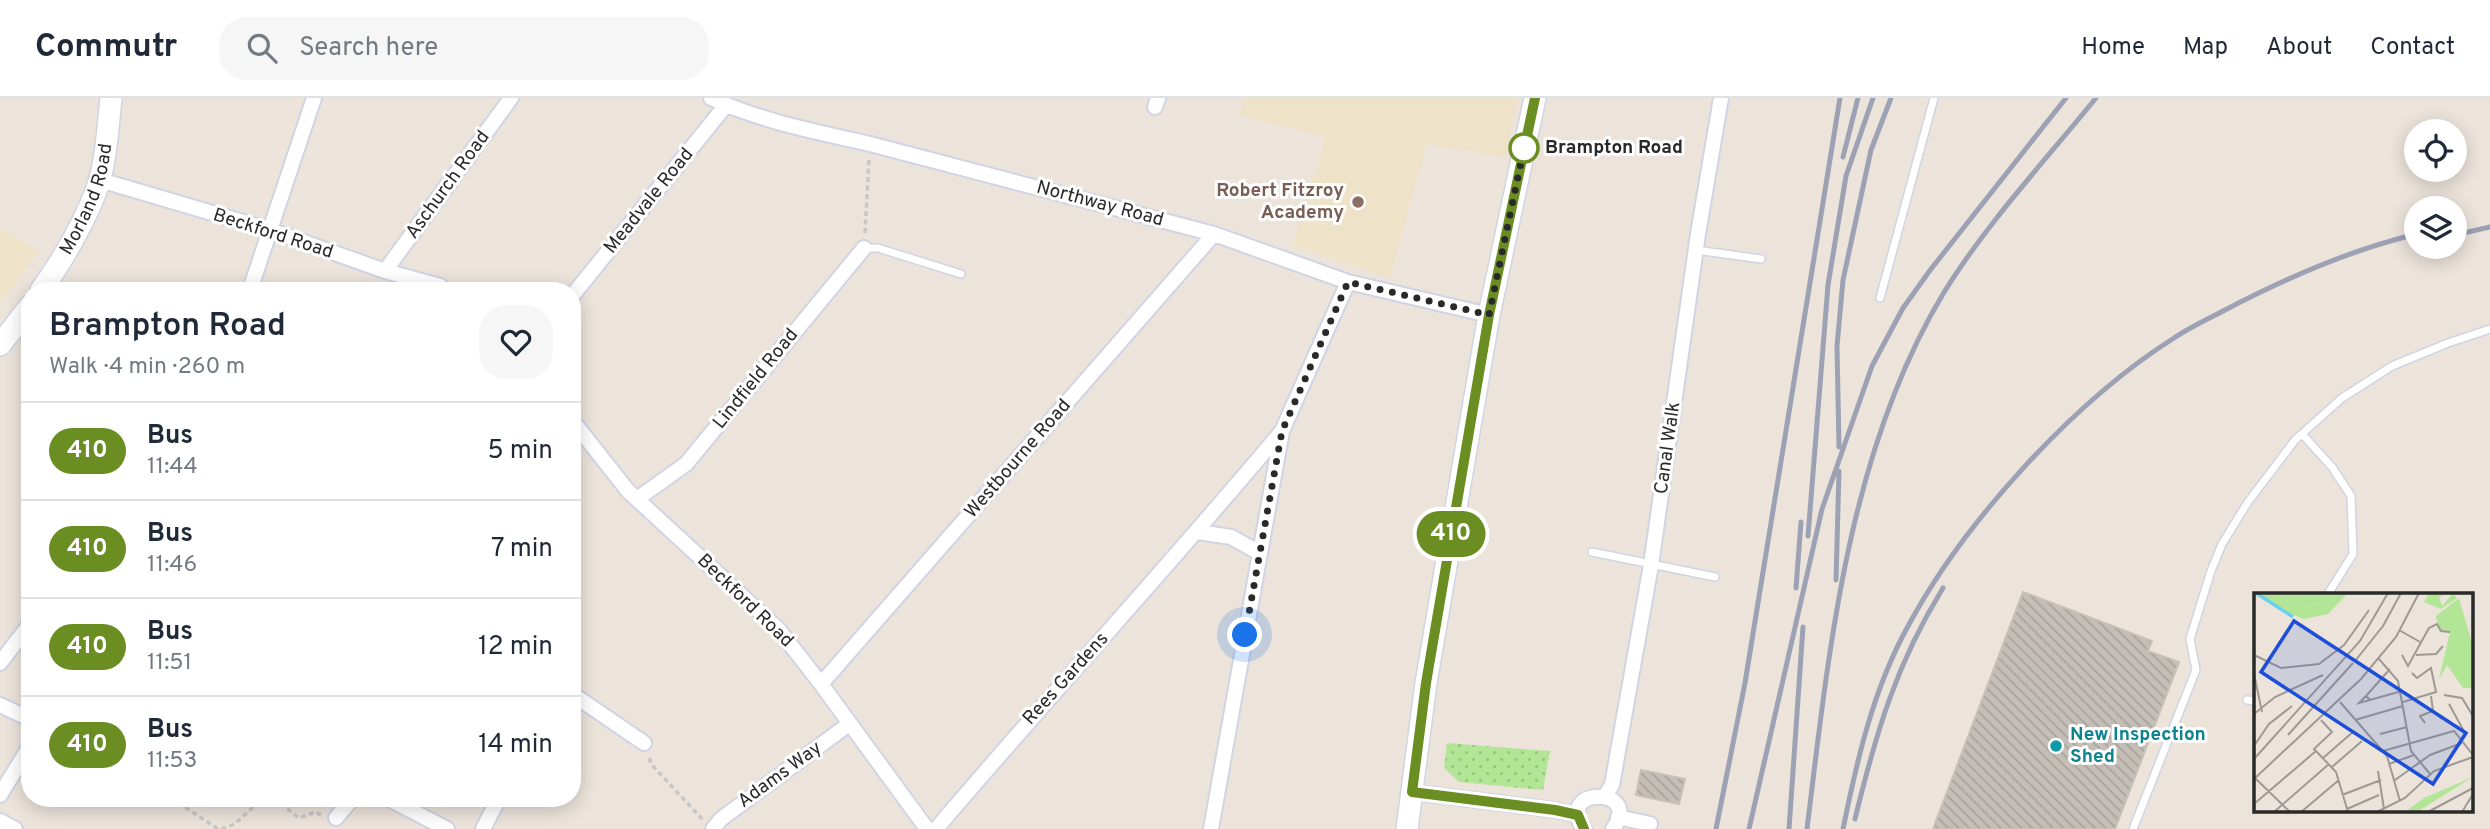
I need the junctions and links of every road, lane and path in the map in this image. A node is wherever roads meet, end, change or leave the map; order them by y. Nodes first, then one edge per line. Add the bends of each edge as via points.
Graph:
1 (111, 98) edge
2 (314, 98) edge
3 (511, 98) edge
4 (710, 98) edge
5 (1535, 98) edge
6 (1721, 98) edge
7 (1934, 98) edge
8 (726, 105) junction
9 (870, 144) junction
10 (100, 180) junction
11 (270, 230) junction
12 (1214, 234) junction
13 (864, 248) junction
14 (1696, 250) junction
15 (1761, 259) dead end
16 (385, 271) junction
17 (961, 274) dead end
18 (50, 282) edge
19 (253, 282) edge
20 (419, 282) edge
21 (1348, 282) junction
22 (581, 285) edge
23 (1880, 298) dead end
24 (1489, 315) junction
25 (21, 318) edge
26 (2490, 329) edge
27 (0, 345) edge
28 (581, 431) edge
29 (1282, 431) junction
30 (2302, 434) junction
31 (637, 499) junction
32 (1198, 532) junction
33 (1592, 552) dead end
34 (1260, 553) junction
35 (1651, 565) junction
36 (1715, 577) dead end
37 (2329, 593) edge
38 (21, 636) edge
39 (0, 663) edge
40 (821, 684) junction
41 (581, 702) edge
42 (0, 705) edge
43 (21, 715) edge
44 (849, 724) junction
45 (645, 743) joint
46 (21, 761) edge
47 (1412, 792) junction
48 (0, 795) edge
49 (1605, 796) junction
50 (185, 807) edge
51 (254, 807) edge
52 (284, 807) edge
53 (346, 807) edge
54 (404, 807) edge
55 (494, 807) edge
56 (337, 818) joint
57 (0, 821) edge
58 (1581, 822) edge
59 (1615, 823) edge
60 (716, 824) edge
61 (1650, 824) dead end
62 (15, 829) edge
63 (447, 829) edge
64 (483, 829) edge
65 (927, 829) edge
66 (936, 829) edge
67 (1211, 829) edge
68 (1407, 829) edge
69 (2133, 829) edge

1 - 10 street, Morland Road
2 - 11 street
3 - 16 street, Aschurch Road
4 - 8 street, Northway Road
5 - 24 street
6 - 14 street, Canal Walk
7 - 23 lane
8 - 9 street, Northway Road
8 - 22 street, Meadvale Road
9 - 12 street, Northway Road
9 - 13 path
10 - 11 street, Beckford Road
10 - 18 street, Morland Road
11 - 16 street, Beckford Road
11 - 19 street
12 - 21 street, Northway Road
12 - 40 street, Westbourne Road
13 - 17 lane via 878,248
13 - 31 street, Lindfield Road via 686,464
14 - 15 lane
14 - 35 street, Canal Walk
16 - 20 street, Beckford Road
21 - 24 street, Northway Road
21 - 29 street, Rees Gardens
24 - 47 street via 1426,683
25 - 27 street
26 - 30 lane via 2392,366 2343,398
28 - 31 street, Beckford Road
29 - 32 street, Rees Gardens
29 - 34 street, Rees Gardens
30 - 37 lane via 2351,496 2353,554
30 - 69 lane via 2279,459 2222,544 2190,639 2196,670
31 - 40 street, Beckford Road via 779,631
32 - 34 street via 1231,537
32 - 66 street, Rees Gardens
33 - 35 lane
34 - 67 street, Rees Gardens
35 - 36 lane
35 - 49 street, Canal Walk via 1612,785
38 - 39 street
40 - 44 street, Beckford Road
41 - 45 street
42 - 43 street
44 - 60 street, Adams Way
44 - 65 street, Beckford Road
45 - 60 path via 652,765
46 - 48 street
47 - 58 street via 1555,810
47 - 68 street
49 - 58 street via 1587,798 1579,808
49 - 59 street via 1615,804
50 - 51 path via 218,829 233,826
52 - 56 path via 299,818 315,812
53 - 56 street
54 - 63 street
55 - 64 street
57 - 62 street
59 - 61 street

